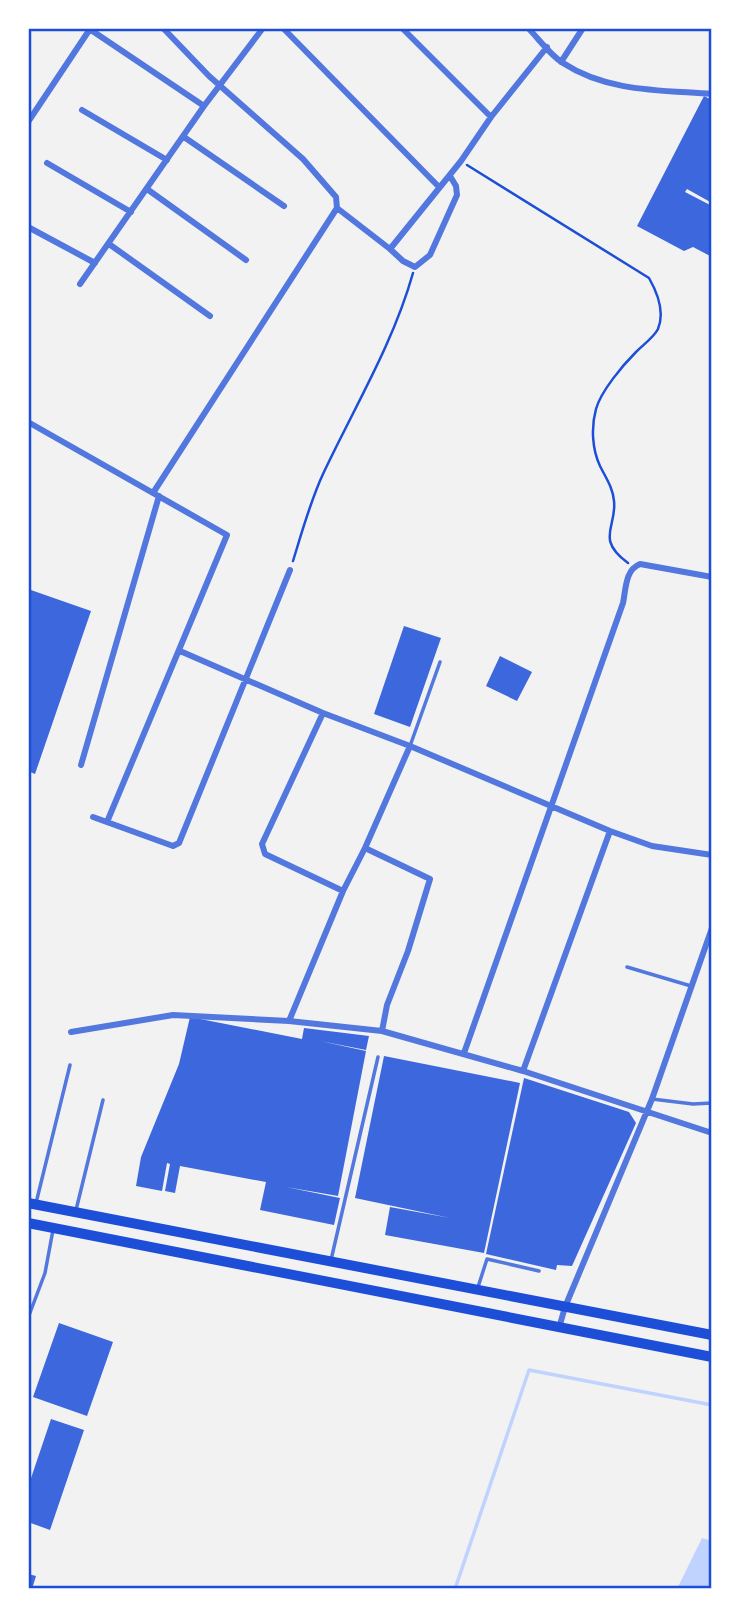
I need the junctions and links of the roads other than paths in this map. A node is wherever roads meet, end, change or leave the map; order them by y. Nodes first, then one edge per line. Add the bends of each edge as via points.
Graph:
1 (89, 28) edge
2 (163, 28) edge
3 (263, 28) edge
4 (283, 28) edge
5 (402, 28) edge
6 (528, 28) edge
7 (583, 28) edge
8 (547, 47) junction
9 (561, 62) junction
10 (220, 85) junction
11 (712, 94) edge
12 (204, 106) junction
13 (82, 110) dead end
14 (491, 117) junction
15 (28, 122) edge
16 (184, 137) junction
17 (167, 160) junction
18 (47, 163) dead end
19 (450, 176) junction
20 (439, 187) junction
21 (147, 189) junction
22 (284, 206) dead end
23 (337, 208) junction
24 (131, 212) junction
25 (28, 227) edge
26 (109, 244) junction
27 (390, 249) junction
28 (246, 260) dead end
29 (95, 263) junction
30 (80, 284) dead end
31 (210, 316) dead end
32 (28, 422) edge
33 (156, 495) junction
34 (290, 570) road end
35 (712, 578) edge
36 (180, 651) junction
37 (440, 662) dead end
38 (246, 678) junction
39 (323, 713) junction
40 (410, 746) junction
41 (81, 765) dead end
42 (553, 806) junction
43 (93, 817) dead end
44 (107, 822) junction
45 (610, 831) junction
46 (365, 848) junction
47 (712, 855) edge
48 (343, 891) junction
49 (712, 928) edge
50 (627, 967) dead end
51 (691, 986) junction
52 (289, 1021) junction
53 (382, 1031) junction
54 (71, 1032) dead end
55 (464, 1053) junction
56 (378, 1057) dead end
57 (71, 1065) dead end
58 (523, 1071) junction
59 (652, 1099) junction
60 (103, 1100) dead end
61 (712, 1103) edge
62 (646, 1113) junction
63 (712, 1133) edge
64 (32, 1204) edge
65 (76, 1213) junction
66 (29, 1227) edge
67 (53, 1228) junction
68 (331, 1262) junction
69 (539, 1271) dead end
70 (477, 1290) junction
71 (565, 1307) junction
72 (28, 1318) edge
73 (559, 1328) junction
74 (712, 1335) edge
75 (712, 1357) edge

1 - 12 street
1 - 15 street
2 - 10 street
3 - 10 street
4 - 20 street
5 - 14 street
6 - 8 street
7 - 9 street
8 - 9 street
8 - 14 street
9 - 11 street via 614,85
10 - 12 street
10 - 23 street via 303,159 336,197
12 - 16 street
13 - 17 street
14 - 19 street
16 - 17 street
16 - 22 street
17 - 21 street
18 - 24 street
19 - 20 street
19 - 27 street via 457,195 430,255 415,267
20 - 27 street
21 - 24 street
21 - 28 street
23 - 27 street
23 - 33 street
24 - 26 street
25 - 29 street
26 - 29 street
26 - 31 street
29 - 30 street
32 - 33 street
33 - 36 street via 227,535
33 - 41 street
34 - 38 street
35 - 42 street via 640,564 629,573 623,603
36 - 38 street
36 - 44 street
37 - 40 lane
38 - 39 street
38 - 44 street via 178,843 173,846
39 - 40 street
39 - 48 street via 262,844 265,855
40 - 42 street
40 - 46 street
42 - 45 street
42 - 55 street
43 - 44 street
45 - 47 street via 652,846
45 - 58 street
46 - 48 street
46 - 53 street via 430,879
48 - 52 street
49 - 51 street
50 - 51 lane
51 - 59 street
52 - 53 street
52 - 54 street via 173,1014
53 - 55 street
55 - 58 street
56 - 68 lane
57 - 64 lane
58 - 62 street
59 - 61 lane
59 - 62 street
60 - 65 lane
62 - 63 street
62 - 71 street
64 - 65 main road
65 - 68 main road
66 - 67 main road
67 - 72 lane via 45,1273
67 - 73 main road
68 - 70 main road
69 - 70 lane via 488,1259
70 - 71 main road
71 - 73 street
71 - 74 main road
73 - 75 main road

